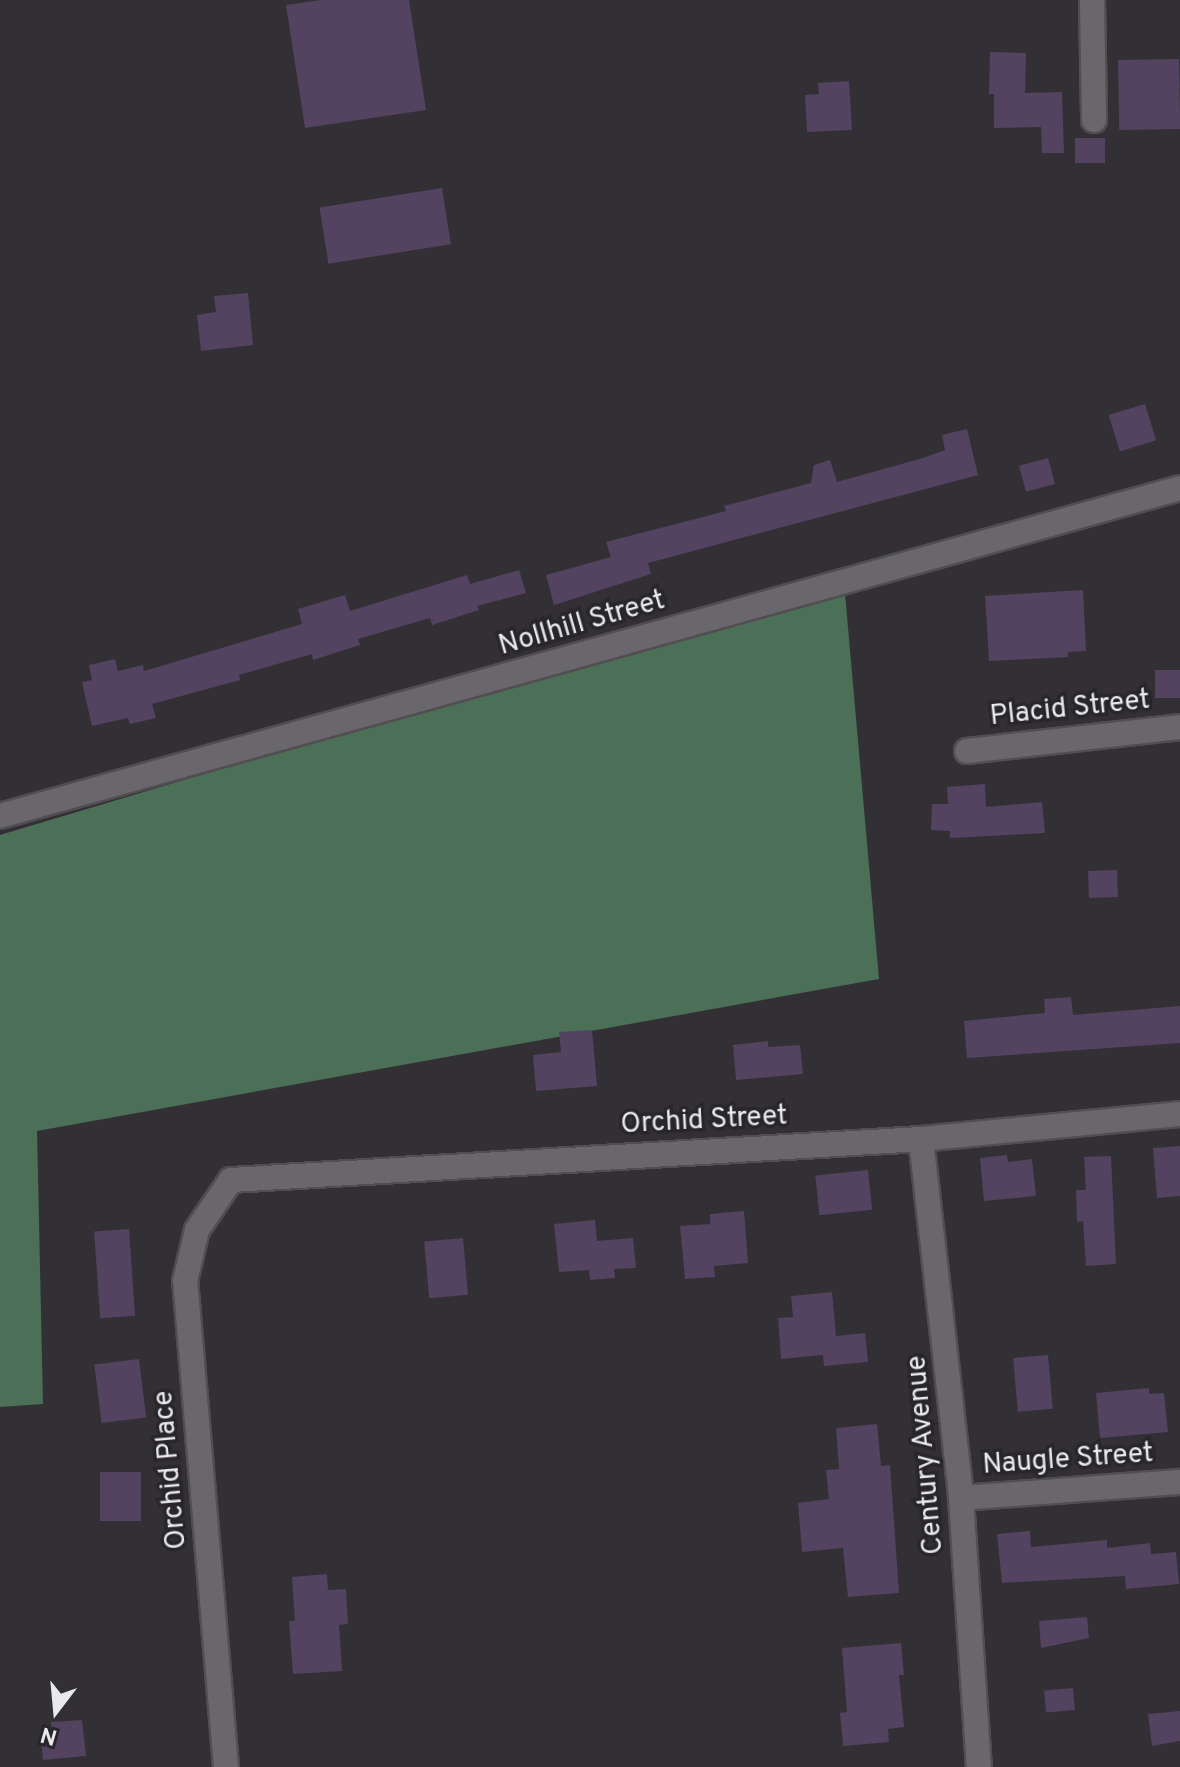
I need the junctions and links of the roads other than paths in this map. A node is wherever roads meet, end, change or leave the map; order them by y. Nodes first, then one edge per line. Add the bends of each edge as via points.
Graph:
1 (1092, 0) edge
2 (1094, 120) dead end
3 (1180, 488) edge
4 (1180, 727) edge
5 (967, 751) dead end
6 (0, 816) edge
7 (1180, 1114) edge
8 (921, 1139) junction
9 (231, 1180) joint
10 (1180, 1482) edge
11 (961, 1498) junction
12 (226, 1767) edge
13 (979, 1767) edge

1 - 2 street
3 - 6 street, Nollhill Street
4 - 5 street, Placid Street
7 - 8 street, Orchid Street
8 - 9 street, Orchid Street
8 - 11 street, Century Avenue
9 - 12 street, Orchid Place via 197,1230 185,1281
10 - 11 street, Naugle Street
11 - 13 street, Century Avenue

